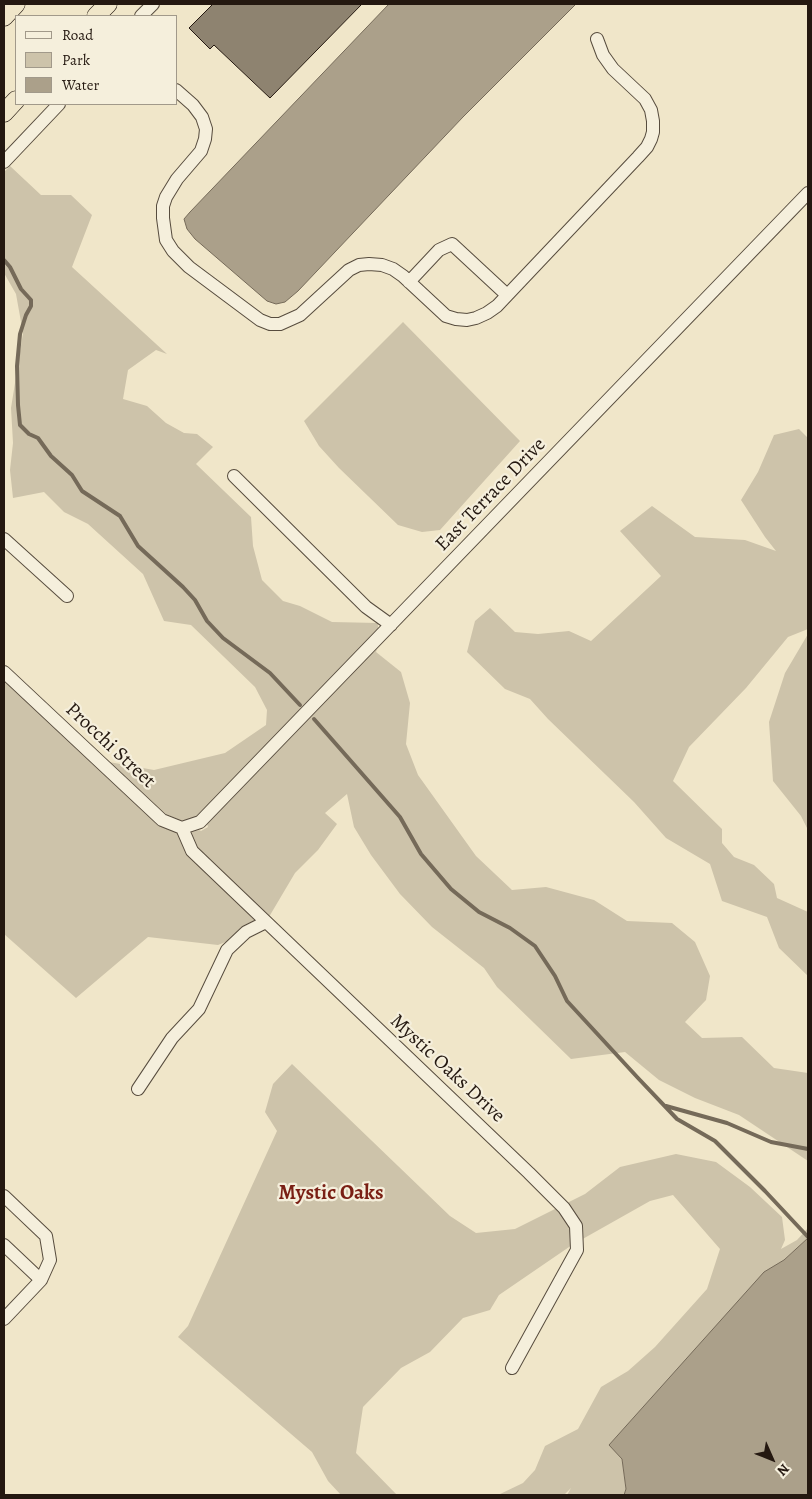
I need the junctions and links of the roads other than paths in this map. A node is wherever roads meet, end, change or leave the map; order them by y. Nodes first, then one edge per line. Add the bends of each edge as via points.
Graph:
1 (16, 4) edge
2 (108, 4) edge
3 (153, 4) edge
4 (97, 15) edge
5 (142, 15) edge
6 (4, 17) edge
7 (597, 39) dead end
8 (178, 92) edge
9 (15, 101) edge
10 (58, 105) edge
11 (4, 113) edge
12 (4, 162) edge
13 (808, 193) edge
14 (409, 282) junction
15 (507, 295) junction
16 (234, 476) dead end
17 (4, 539) edge
18 (67, 596) dead end
19 (391, 625) junction
20 (4, 672) edge
21 (182, 828) junction
22 (266, 922) junction
23 (138, 1089) dead end
24 (4, 1196) edge
25 (4, 1245) edge
26 (41, 1280) junction
27 (4, 1318) edge
28 (512, 1368) dead end

1 - 6 highway
2 - 4 highway
3 - 5 street
7 - 15 street via 603,55 645,99 651,110 651,139 638,157
8 - 14 street via 193,105 206,129 201,151 177,179 163,206 166,240 189,267 270,324 280,324 300,315 349,270 359,265 382,265
9 - 11 highway
10 - 12 street
13 - 19 street, East Terrace Drive
14 - 15 street via 446,316 456,319 482,316
14 - 15 street via 439,250 452,244
16 - 19 street via 366,607
17 - 18 street
19 - 21 street, East Terrace Drive via 200,822
20 - 21 street, Procchi Street via 162,820
21 - 22 street, Mystic Oaks Drive via 192,851
22 - 23 street via 246,932 228,950 198,1009 172,1038
22 - 28 street, Mystic Oaks Drive via 529,1173 564,1208 576,1226 577,1250
24 - 26 street via 46,1236 50,1260
25 - 26 street
26 - 27 street

